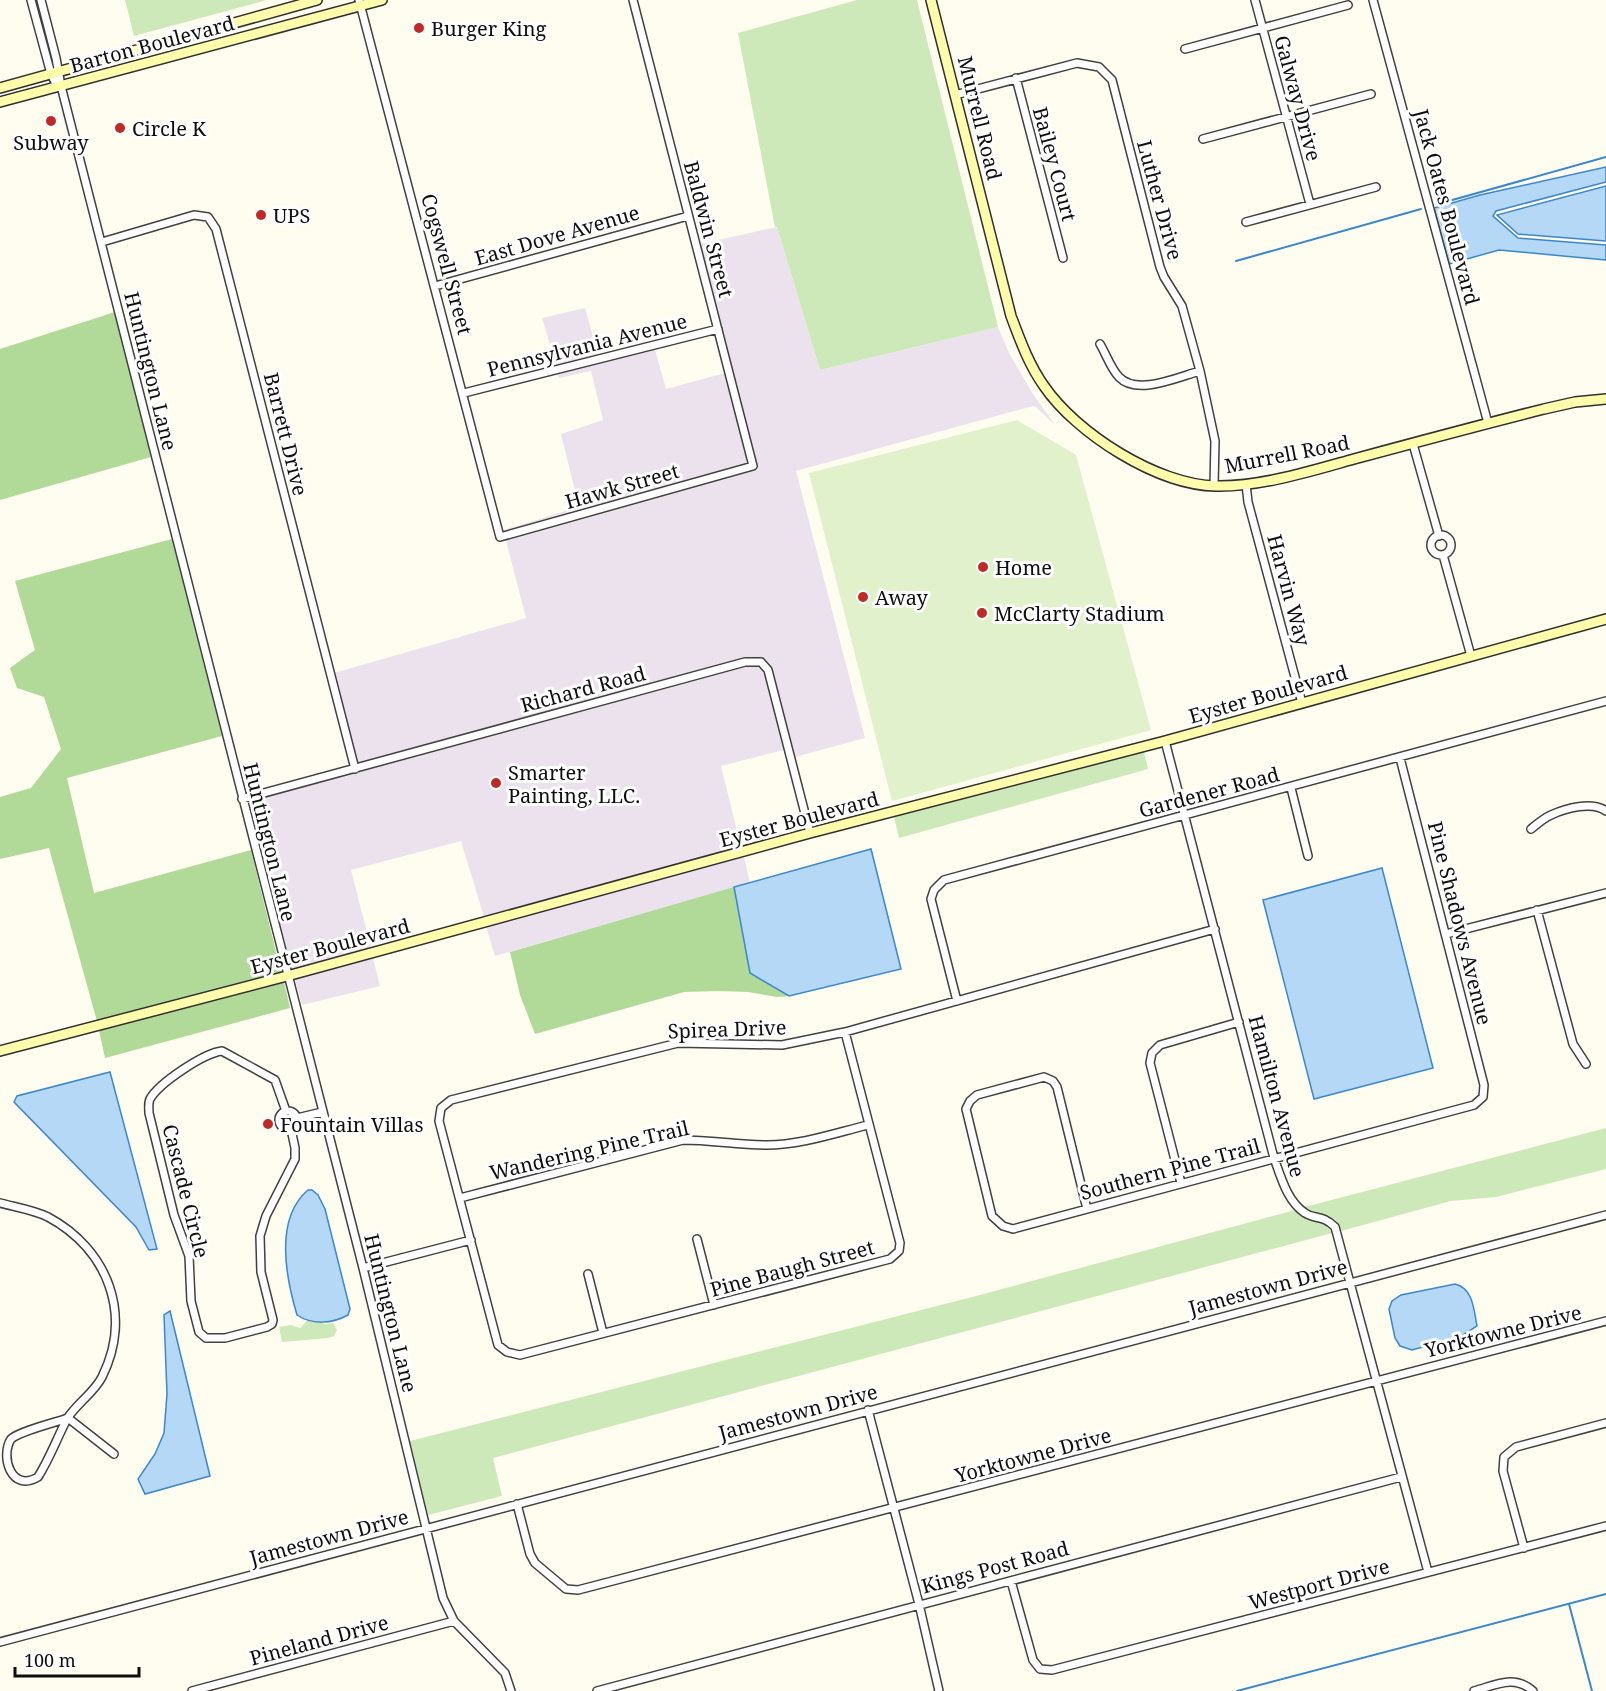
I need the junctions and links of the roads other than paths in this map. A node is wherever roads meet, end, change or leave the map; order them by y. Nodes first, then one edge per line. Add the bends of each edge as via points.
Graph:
1 (31, 0) edge
2 (317, 0) edge
3 (382, 0) edge
4 (633, 0) edge
5 (931, 0) edge
6 (1255, 0) edge
7 (1373, 0) edge
8 (360, 3) edge
9 (42, 4) edge
10 (1348, 5) dead end
11 (34, 10) junction
12 (1262, 28) junction
13 (201, 33) junction
14 (205, 48) junction
15 (1185, 49) dead end
16 (55, 73) junction
17 (1016, 78) junction
18 (61, 86) junction
19 (0, 88) edge
20 (1371, 94) dead end
21 (956, 95) junction
22 (0, 102) edge
23 (1286, 117) junction
24 (1203, 139) dead end
25 (1377, 187) dead end
26 (1310, 204) junction
27 (688, 216) junction
28 (1245, 222) dead end
29 (102, 242) junction
30 (1063, 258) dead end
31 (435, 286) junction
32 (718, 329) junction
33 (1100, 344) dead end
34 (1200, 371) junction
35 (464, 393) junction
36 (1606, 399) edge
37 (1488, 423) junction
38 (1413, 444) junction
39 (753, 466) joint
40 (1246, 484) junction
41 (1214, 486) junction
42 (1439, 536) junction
43 (500, 537) joint
44 (1443, 555) junction
45 (1606, 619) edge
46 (1471, 656) junction
47 (1606, 701) edge
48 (1302, 703) junction
49 (1165, 741) junction
50 (1400, 758) junction
51 (355, 769) junction
52 (1291, 788) junction
53 (242, 799) junction
54 (1606, 811) edge
55 (1185, 815) junction
56 (1531, 829) dead end
57 (810, 833) junction
58 (1308, 856) dead end
59 (1606, 893) edge
60 (1537, 910) junction
61 (1215, 929) junction
62 (1446, 934) junction
63 (287, 976) junction
64 (957, 1001) junction
65 (1239, 1022) junction
66 (845, 1032) junction
67 (0, 1051) edge
68 (1586, 1064) dead end
69 (1483, 1097) joint
70 (286, 1111) junction
71 (322, 1112) junction
72 (297, 1118) junction
73 (868, 1125) junction
74 (291, 1129) junction
75 (1274, 1158) junction
76 (1181, 1183) junction
77 (460, 1198) junction
78 (0, 1203) edge
79 (1088, 1209) junction
80 (1606, 1215) edge
81 (698, 1239) dead end
82 (471, 1240) junction
83 (363, 1268) junction
84 (588, 1274) dead end
85 (1350, 1282) junction
86 (714, 1305) junction
87 (1606, 1321) edge
88 (603, 1333) junction
89 (507, 1352) joint
90 (1377, 1380) junction
91 (868, 1410) junction
92 (68, 1418) junction
93 (1606, 1423) edge
94 (114, 1454) dead end
95 (1401, 1477) junction
96 (516, 1504) junction
97 (895, 1509) junction
98 (1606, 1526) edge
99 (427, 1528) junction
100 (1524, 1548) junction
101 (1428, 1572) junction
102 (1011, 1581) junction
103 (919, 1604) junction
104 (454, 1621) junction
105 (0, 1642) edge
106 (614, 1689) edge
107 (192, 1691) edge
108 (511, 1691) edge
109 (597, 1691) edge
110 (939, 1691) edge
111 (1474, 1691) edge
112 (1533, 1691) edge

1 - 11 street
2 - 13 street, Barton Boulevard
3 - 8 street, Barton Boulevard
4 - 27 street, Baldwin Street
5 - 21 street, Murrell Road
6 - 12 street, Galway Drive
7 - 37 street, Jack Oates Boulevard
8 - 14 street, Barton Boulevard
8 - 31 street, Cogswell Street
9 - 11 street
9 - 16 street
10 - 12 street
11 - 16 street
12 - 15 street
12 - 23 street, Galway Drive
13 - 14 street
13 - 16 street, Barton Boulevard
14 - 18 street, Barton Boulevard
16 - 18 street, Huntington Lane
16 - 19 street, Barton Boulevard
17 - 21 street, Luther Drive
17 - 30 street, Bailey Court
17 - 34 street, Luther Drive via 1077,63 1099,67 1112,80 1164,277 1182,306
18 - 22 street, Barton Boulevard
18 - 29 street, Huntington Lane
20 - 23 street
21 - 41 street, Murrell Road via 1011,316 1024,352 1044,386 1070,416 1101,442 1171,478
23 - 24 street
23 - 26 street, Galway Drive
25 - 26 street
26 - 28 street
27 - 31 street, East Dove Avenue
27 - 32 street, Baldwin Street
29 - 51 street, Barrett Drive via 194,215 208,217 216,229
29 - 53 street, Huntington Lane
31 - 35 street, Cogswell Street
32 - 35 street, Pennsylvania Avenue
32 - 39 street, Baldwin Street
33 - 34 street via 1119,377 1131,384 1147,386
34 - 41 street, Luther Drive via 1215,441
35 - 43 street, Cogswell Street
36 - 37 street, Murrell Road via 1575,402
37 - 38 street, Murrell Road
38 - 40 street, Murrell Road
38 - 42 street
39 - 43 street, Hawk Street
40 - 41 street, Murrell Road
40 - 48 street, Harvin Way
42 - 44 street via 1449,542 1450,548
42 - 44 street via 1431,548
44 - 46 street
45 - 46 street, Eyster Boulevard
46 - 48 street, Eyster Boulevard
47 - 50 street, Gardener Road
48 - 49 street, Eyster Boulevard
49 - 55 street, Hamilton Avenue
49 - 57 street, Eyster Boulevard
50 - 52 street, Gardener Road
50 - 62 street, Pine Shadows Avenue
51 - 53 street, Richard Road
51 - 57 street, Richard Road via 745,662 761,662 768,670
52 - 55 street, Gardener Road
52 - 58 street
53 - 63 street, Huntington Lane
54 - 56 street via 1587,805 1551,815
55 - 61 street, Hamilton Avenue
55 - 64 street, Gardener Road via 944,880 931,899
57 - 63 street, Eyster Boulevard
59 - 60 street
60 - 62 street
60 - 68 street via 1573,1044
61 - 64 street, Spirea Drive
61 - 65 street, Hamilton Avenue
62 - 69 street, Pine Shadows Avenue via 1484,1085
63 - 67 street, Eyster Boulevard
63 - 71 street, Huntington Lane
64 - 66 street, Spirea Drive
65 - 75 street, Hamilton Avenue
65 - 76 street via 1160,1045 1152,1053 1150,1063
66 - 73 street, Pine Baugh Street
66 - 77 street, Spirea Drive via 782,1045 678,1043 451,1100 441,1108 439,1121
69 - 75 street, Southern Pine Trail via 1474,1105
70 - 72 street
70 - 74 street, Cascade Circle via 280,1115 279,1123 284,1129
70 - 74 street, Cascade Circle via 275,1080 222,1052 202,1057 170,1079 148,1105 174,1215 189,1256 191,1301 200,1332 206,1338 225,1338 272,1324 261,1272 260,1236 295,1159
71 - 72 street
71 - 83 street, Huntington Lane
72 - 74 street
73 - 77 street, Wandering Pine Trail via 767,1145 683,1140
73 - 86 street, Pine Baugh Street via 900,1242 899,1251 890,1259
75 - 76 street, Southern Pine Trail
75 - 85 street, Hamilton Avenue via 1296,1204 1306,1215 1326,1218 1335,1227
76 - 79 street, Southern Pine Trail
77 - 82 street, Spirea Drive
78 - 92 street via 46,1216 69,1230 94,1255 107,1278 115,1309 115,1340 102,1378
79 - 79 street, Southern Pine Trail via 1053,1080 1044,1077 977,1095 970,1101 966,1109 992,1216 1013,1229
80 - 85 street, Jamestown Drive
81 - 86 street
82 - 83 street
82 - 89 street, Spirea Drive via 498,1345
83 - 99 street, Huntington Lane
84 - 88 street
85 - 90 street, Hamilton Avenue
85 - 91 street, Jamestown Drive
86 - 88 street, Pine Baugh Street
87 - 90 street, Yorktowne Drive
88 - 89 street, Pine Baugh Street via 520,1355
90 - 95 street, Hamilton Avenue
90 - 97 street, Yorktowne Drive
91 - 96 street, Jamestown Drive
91 - 97 street
92 - 92 street via 38,1477 21,1482 14,1479 4,1460 10,1440
92 - 94 street
93 - 100 street via 1516,1447 1504,1457 1503,1471
95 - 101 street, Hamilton Avenue
95 - 102 street, Kings Post Road
96 - 97 street, Yorktowne Drive via 536,1563 566,1588 578,1590
96 - 99 street, Jamestown Drive
97 - 103 street
98 - 100 street, Westport Drive
99 - 104 street, Huntington Lane via 443,1598
99 - 105 street, Jamestown Drive
100 - 101 street, Westport Drive
101 - 102 street, Westport Drive via 1052,1670 1040,1669 1033,1660
102 - 103 street, Kings Post Road
103 - 106 street, Kings Post Road
103 - 110 street
104 - 107 street, Pineland Drive
104 - 108 street, Huntington Lane via 505,1673
106 - 109 street, Kings Post Road
111 - 112 street via 1512,1681

